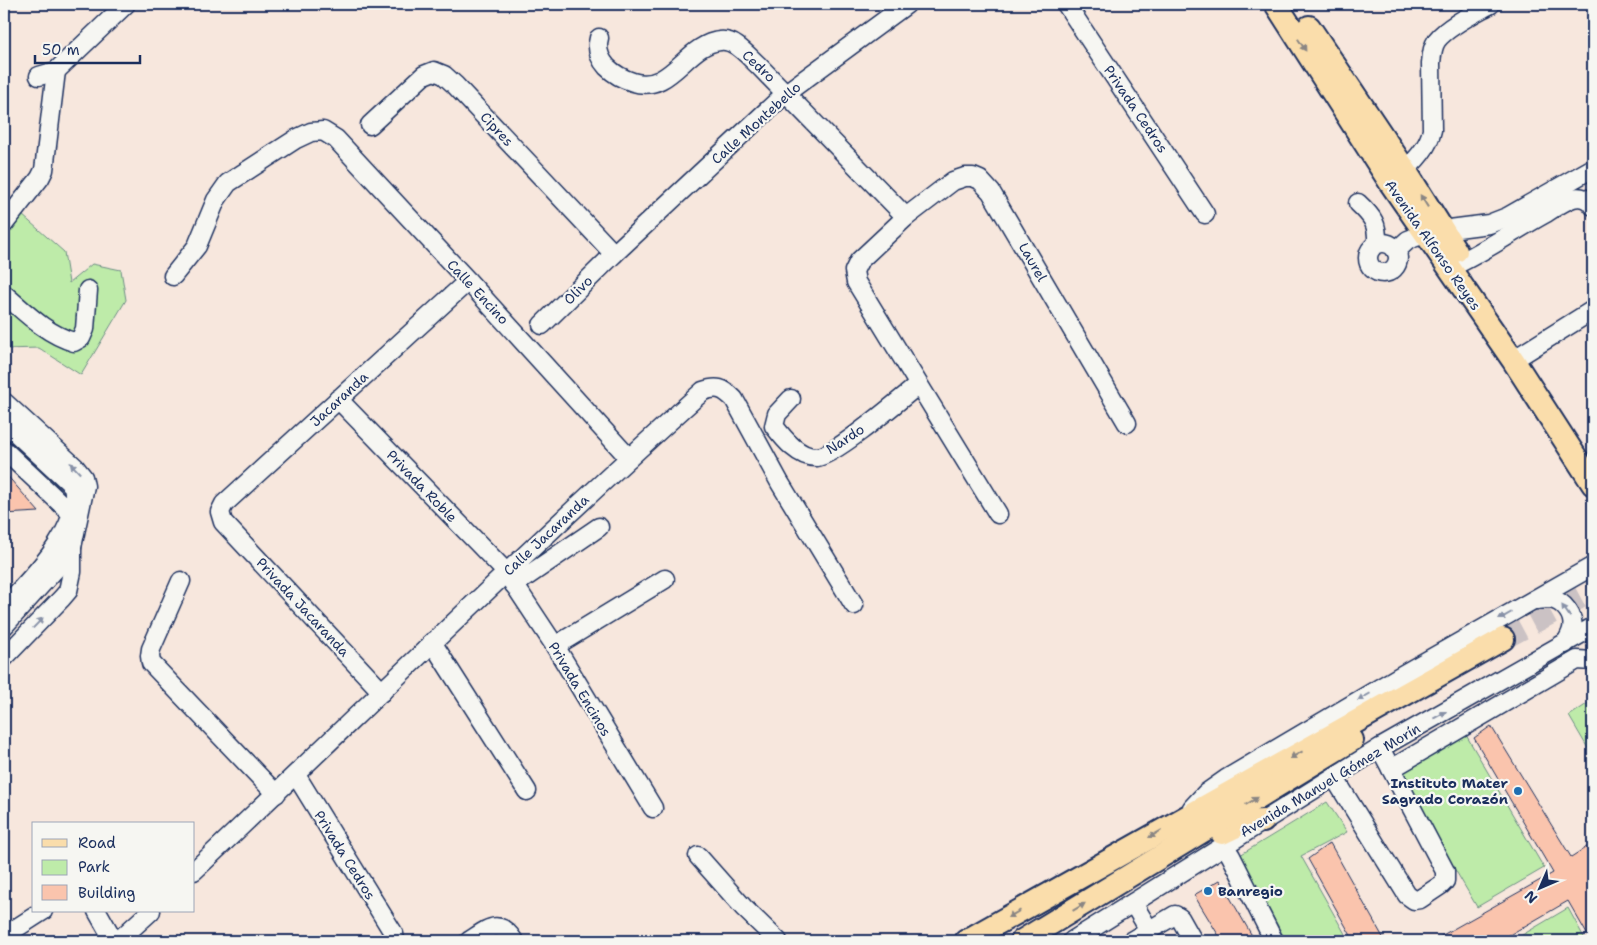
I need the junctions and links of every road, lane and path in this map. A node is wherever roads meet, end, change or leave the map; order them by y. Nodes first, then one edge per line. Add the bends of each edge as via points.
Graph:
1 (126, 4) edge
2 (907, 4) edge
3 (1066, 4) edge
4 (1276, 4) edge
5 (1293, 4) edge
6 (1491, 4) edge
7 (599, 38) dead end
8 (786, 93) junction
9 (370, 125) dead end
10 (1593, 168) edge
11 (1397, 176) junction
12 (1358, 204) dead end
13 (1593, 206) edge
14 (1205, 214) dead end
15 (906, 218) junction
16 (4, 224) edge
17 (1434, 232) junction
18 (1378, 244) junction
19 (1396, 251) junction
20 (614, 254) junction
21 (1456, 265) junction
22 (173, 276) dead end
23 (468, 281) junction
24 (88, 290) dead end
25 (4, 294) edge
26 (1593, 310) edge
27 (542, 325) dead end
28 (1518, 357) junction
29 (918, 385) junction
30 (338, 399) junction
31 (792, 400) dead end
32 (4, 402) edge
33 (4, 422) edge
34 (1127, 423) dead end
35 (4, 450) edge
36 (629, 458) junction
37 (1593, 462) edge
38 (1593, 484) edge
39 (72, 514) junction
40 (998, 514) dead end
41 (223, 522) joint
42 (598, 527) dead end
43 (71, 552) junction
44 (1593, 566) edge
45 (510, 579) junction
46 (665, 579) dead end
47 (181, 581) dead end
48 (1534, 600) junction
49 (854, 605) dead end
50 (4, 607) edge
51 (4, 626) edge
52 (1593, 627) edge
53 (432, 642) junction
54 (1565, 644) junction
55 (554, 646) junction
56 (1593, 651) edge
57 (4, 658) edge
58 (1585, 661) edge
59 (382, 692) junction
60 (1380, 748) junction
61 (1391, 769) junction
62 (296, 775) junction
63 (1334, 777) junction
64 (527, 791) dead end
65 (276, 794) junction
66 (653, 808) dead end
67 (1180, 820) junction
68 (1263, 821) junction
69 (1224, 845) junction
70 (1166, 854) junction
71 (698, 856) dead end
72 (195, 870) edge
73 (1133, 903) junction
74 (41, 912) edge
75 (98, 912) edge
76 (150, 912) edge
77 (1149, 930) junction
78 (4, 936) edge
79 (394, 938) edge
80 (1033, 939) edge
81 (114, 941) edge
82 (118, 941) edge
83 (469, 941) edge
84 (514, 941) edge
85 (778, 941) edge
86 (966, 941) edge
87 (1072, 941) edge
88 (1131, 941) edge
89 (1193, 941) edge
90 (1274, 941) edge

1 - 16 street via 48,74 44,170
2 - 8 street, Calle Montebello
3 - 14 street, Privada Cedros
4 -> 11 main road, Avenida Alfonso Reyes
5 - 11 main road, Avenida Alfonso Reyes
6 - 11 street via 1442,34 1433,48 1431,137 1425,149
7 - 8 street, Cedro via 599,55 605,65 636,83 647,84 674,72 702,46 723,40 742,50
8 - 15 street, Cedro
8 - 20 street, Calle Montebello
9 - 20 street, Cipres via 424,75 434,71 444,75
10 - 17 street via 1507,217 1489,224
11 - 17 main road, Avenida Alfonso Reyes
12 - 18 street via 1373,219
13 - 21 street via 1582,198 1572,199
15 - 29 street via 859,261 854,271 856,282
15 - 34 street, Laurel via 953,181 964,177 980,180 1008,220
17 - 19 street via 1408,240
17 - 21 main road, Avenida Alfonso Reyes
18 - 19 street via 1388,244
18 - 19 street via 1368,256 1374,271 1382,274 1396,267
20 - 27 street, Olivo
21 - 28 main road, Avenida Alfonso Reyes
22 - 23 street, Calle Encino via 197,246 216,200 228,182 296,139 323,131 336,139
23 - 30 street, Jacaranda
23 - 36 street, Calle Encino
24 - 25 street via 85,329 81,338 74,342 51,332
26 - 28 street
28 - 37 main road, Avenida Alfonso Reyes
28 - 38 main road, Avenida Alfonso Reyes
29 - 31 street, Nardo via 839,446 818,457 803,454 774,426 777,414
29 - 40 street
30 - 41 street, Jacaranda via 224,504 220,512
30 - 45 street, Privada Roble
43 -> 32 street via 85,486 83,477
33 - 39 street via 73,486
35 - 39 street
36 - 45 street, Calle Jacaranda
36 - 49 street, Calle Jacaranda via 703,392 711,388 726,391 734,398 780,483
39 - 43 street
39 - 50 street via 42,566
41 - 59 street, Privada Jacaranda
42 - 45 street
43 - 51 street
57 -> 43 street via 68,591 72,572
44 - 48 street, Avenida Manuel Gómez Morín
45 - 53 street, Calle Jacaranda
45 - 55 street, Privada Encinos
46 - 55 street
47 - 65 street via 151,649 151,663
54 -> 48 street via 1573,628 1566,607 1551,599
48 -> 67 street, Avenida Manuel Gómez Morín via 1226,779 1206,793
52 - 54 street, Avenida Manuel Gómez Morín
53 - 59 street, Calle Jacaranda
53 - 64 street
60 -> 54 street, Avenida Manuel Gómez Morín
55 - 66 street, Privada Encinos
56 - 58 street
58 - 61 street
59 - 62 street, Calle Jacaranda
60 - 61 street
60 - 63 street, Avenida Manuel Gómez Morín
61 - 63 street via 1445,871 1445,881 1417,900 1406,895
62 - 65 street, Calle Jacaranda
62 - 79 street, Privada Cedros
63 - 68 street, Avenida Manuel Gómez Morín
65 - 72 street, Calle Jacaranda
70 -> 67 main road, Avenida Manuel Gómez Morín via 1506,644
67 -> 86 main road, Avenida Manuel Gómez Morín
68 - 69 street, Avenida Manuel Gómez Morín
68 - 70 main road via 1245,822 1190,849
69 - 73 street, Avenida Manuel Gómez Morín
69 - 90 street
80 -> 70 main road, Avenida Manuel Gómez Morín
71 - 85 street
73 - 77 street
73 - 87 street, Avenida Manuel Gómez Morín
74 - 78 street
75 - 81 street
76 - 82 street
77 - 88 street
77 - 89 street via 1177,915
83 - 84 street via 499,926

